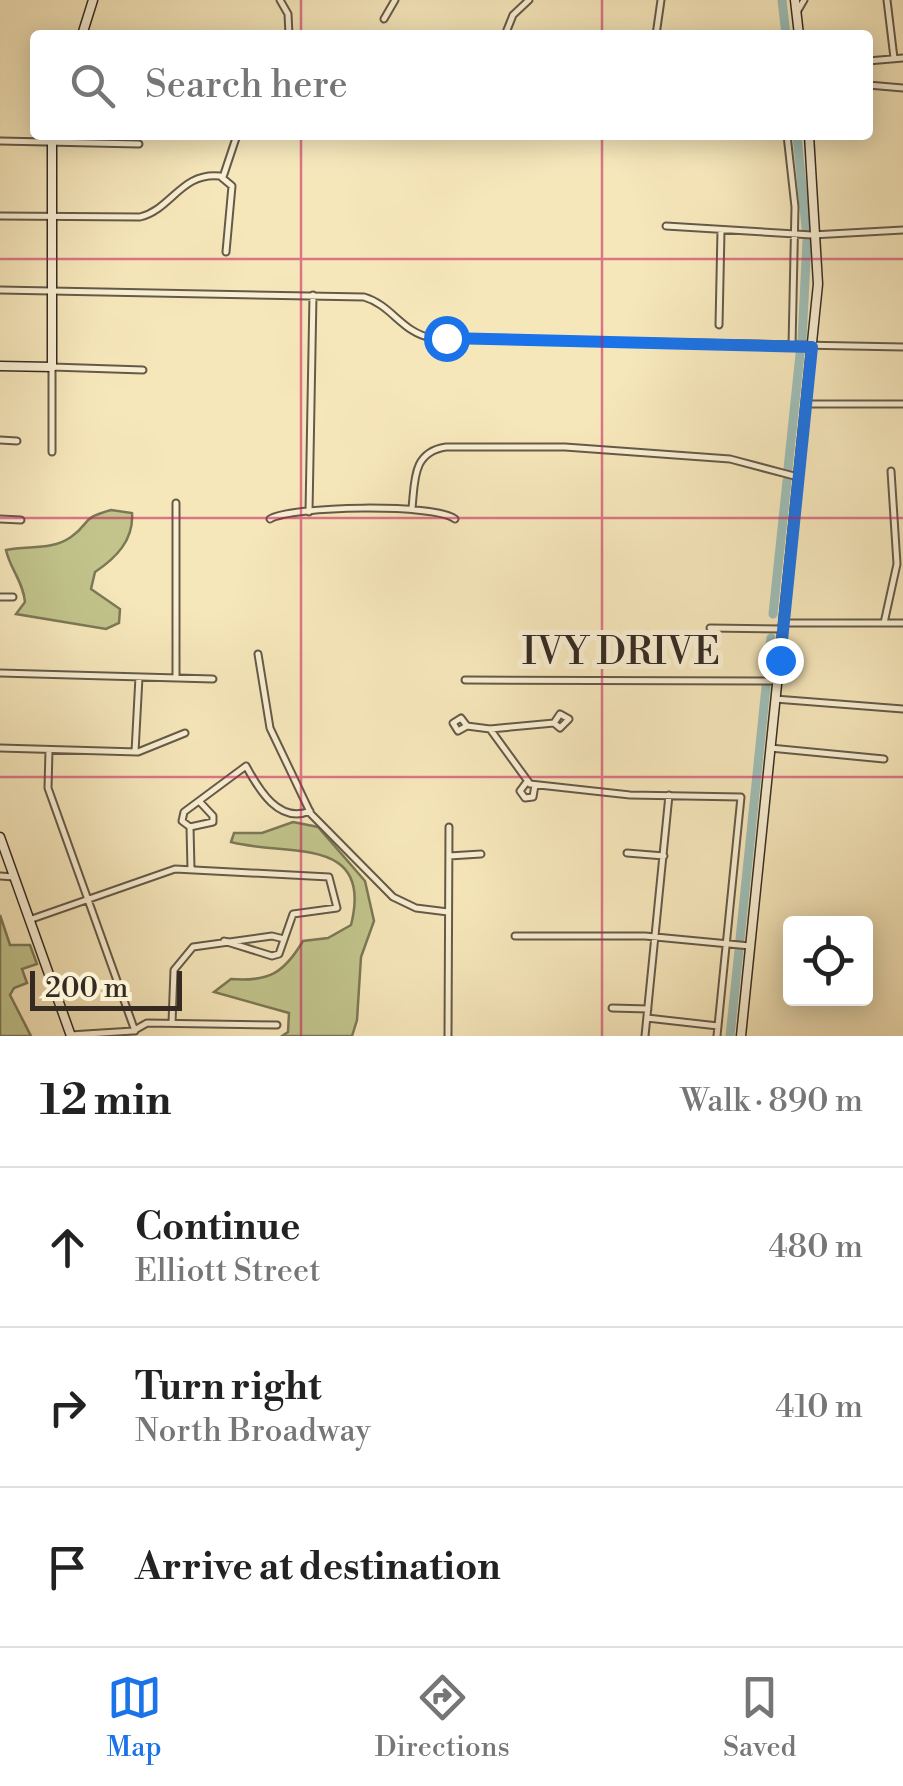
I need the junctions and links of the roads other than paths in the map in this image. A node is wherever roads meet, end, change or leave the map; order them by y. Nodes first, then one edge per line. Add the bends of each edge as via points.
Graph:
1 (93, 0) edge
2 (280, 0) edge
3 (395, 0) edge
4 (529, 0) edge
5 (661, 0) edge
6 (795, 0) edge
7 (804, 0) edge
8 (886, 0) edge
9 (797, 12) junction
10 (384, 18) dead end
11 (84, 30) edge
12 (289, 30) edge
13 (507, 30) edge
14 (657, 30) edge
15 (799, 30) edge
16 (894, 58) junction
17 (903, 58) edge
18 (873, 60) edge
19 (873, 85) edge
20 (903, 88) edge
21 (30, 139) edge
22 (0, 140) edge
23 (52, 140) edge
24 (81, 140) edge
25 (236, 140) edge
26 (787, 140) edge
27 (809, 140) edge
28 (139, 144) dead end
29 (224, 177) junction
30 (0, 216) edge
31 (52, 217) junction
32 (666, 226) dead end
33 (903, 230) edge
34 (721, 232) junction
35 (795, 234) junction
36 (818, 234) junction
37 (226, 252) dead end
38 (0, 290) edge
39 (52, 292) junction
40 (313, 296) junction
41 (719, 325) dead end
42 (792, 346) junction
43 (812, 347) junction
44 (903, 347) edge
45 (0, 366) edge
46 (52, 367) junction
47 (143, 370) dead end
48 (806, 404) junction
49 (903, 404) edge
50 (0, 440) edge
51 (16, 441) dead end
52 (52, 452) dead end
53 (891, 471) dead end
54 (798, 477) junction
55 (176, 502) dead end
56 (412, 508) junction
57 (309, 512) junction
58 (270, 519) dead end
59 (0, 520) edge
60 (21, 520) dead end
61 (455, 520) dead end
62 (0, 597) edge
63 (12, 597) dead end
64 (884, 623) junction
65 (903, 623) edge
66 (783, 626) junction
67 (710, 628) dead end
68 (258, 654) dead end
69 (0, 674) edge
70 (138, 676) junction
71 (176, 678) junction
72 (213, 679) dead end
73 (466, 680) dead end
74 (777, 681) junction
75 (776, 698) junction
76 (903, 709) edge
77 (554, 723) dead end
78 (466, 726) dead end
79 (490, 730) junction
80 (185, 733) dead end
81 (0, 748) edge
82 (770, 748) junction
83 (49, 750) junction
84 (136, 752) junction
85 (884, 759) dead end
86 (526, 782) junction
87 (535, 785) junction
88 (670, 795) junction
89 (199, 801) junction
90 (310, 811) junction
91 (190, 827) junction
92 (449, 828) dead end
93 (0, 837) edge
94 (627, 853) dead end
95 (480, 854) dead end
96 (448, 856) junction
97 (664, 856) junction
98 (191, 869) junction
99 (0, 876) edge
100 (14, 877) junction
101 (88, 899) junction
102 (448, 912) junction
103 (30, 920) junction
104 (516, 936) dead end
105 (656, 937) junction
106 (284, 940) junction
107 (224, 941) junction
108 (726, 944) junction
109 (750, 946) junction
110 (612, 1008) dead end
111 (648, 1009) junction
112 (647, 1018) junction
113 (148, 1023) junction
114 (172, 1023) junction
115 (277, 1025) dead end
116 (718, 1026) junction
117 (135, 1030) junction
118 (70, 1035) edge
119 (148, 1036) edge
120 (448, 1036) edge
121 (646, 1036) edge
122 (717, 1036) edge
123 (741, 1036) edge

1 - 11 main road
2 - 12 street
3 - 10 street
4 - 13 street
5 - 14 street
6 - 9 main road
7 - 9 street
8 - 16 street
9 - 15 main road
16 - 17 street
16 - 18 street
19 - 20 street
21 - 22 street
23 - 31 main road
24 - 28 street
25 - 29 street
26 - 35 street
27 - 36 main road
29 - 31 street via 190,180 145,216
29 - 37 street via 232,186
30 - 31 street
31 - 39 main road
32 - 34 street
33 - 36 street
34 - 35 street
34 - 41 street
35 - 36 street
35 - 42 street
36 - 43 main road
38 - 39 street
39 - 40 street
39 - 46 main road
40 - 42 street via 372,299 424,337
40 - 57 street
42 - 43 street
43 - 44 street
43 - 48 main road
45 - 46 main road
46 - 47 street
46 - 52 street
48 - 49 street
48 - 54 main road
50 - 51 street
53 - 64 street via 897,564
54 - 56 street via 730,459 565,447 446,447 420,460
54 - 66 main road
55 - 71 street
56 - 57 street
56 - 61 street
57 - 58 street
59 - 60 street
62 - 63 street
64 - 65 street
64 - 66 street
66 - 67 street
66 - 74 main road
68 - 90 street via 270,728
69 - 70 street
70 - 71 street
70 - 84 street
71 - 72 street
73 - 74 street, IVY DRIVE
74 - 75 main road
75 - 76 street
75 - 82 main road
77 - 79 street
78 - 79 street
79 - 86 street
80 - 84 street
81 - 83 street
82 - 85 street
82 - 109 main road
83 - 84 street
83 - 101 street via 48,788
86 - 87 street
86 - 87 street via 520,791 527,799
87 - 88 street
88 - 97 street
88 - 108 street via 741,797
89 - 90 street via 246,766 282,812
89 - 91 street via 182,815
89 - 91 street via 213,822
90 - 102 street via 393,896
91 - 98 street
92 - 96 street
93 - 100 main road
94 - 97 street
95 - 96 street
96 - 102 street
97 - 105 street
98 - 101 street via 169,870
98 - 106 street via 327,874 337,908 296,912
99 - 100 street
100 - 103 main road
101 - 103 street
101 - 117 street
102 - 120 street
103 - 118 main road
104 - 105 street
105 - 108 street
105 - 111 street
106 - 107 street
106 - 107 street via 272,956
107 - 114 street via 193,947 178,962
108 - 109 street
108 - 116 street
109 - 123 main road
110 - 111 street
111 - 112 street
112 - 116 street
112 - 121 street
113 - 114 street
113 - 117 street
113 - 119 street
114 - 115 street
116 - 122 street
117 - 118 street

